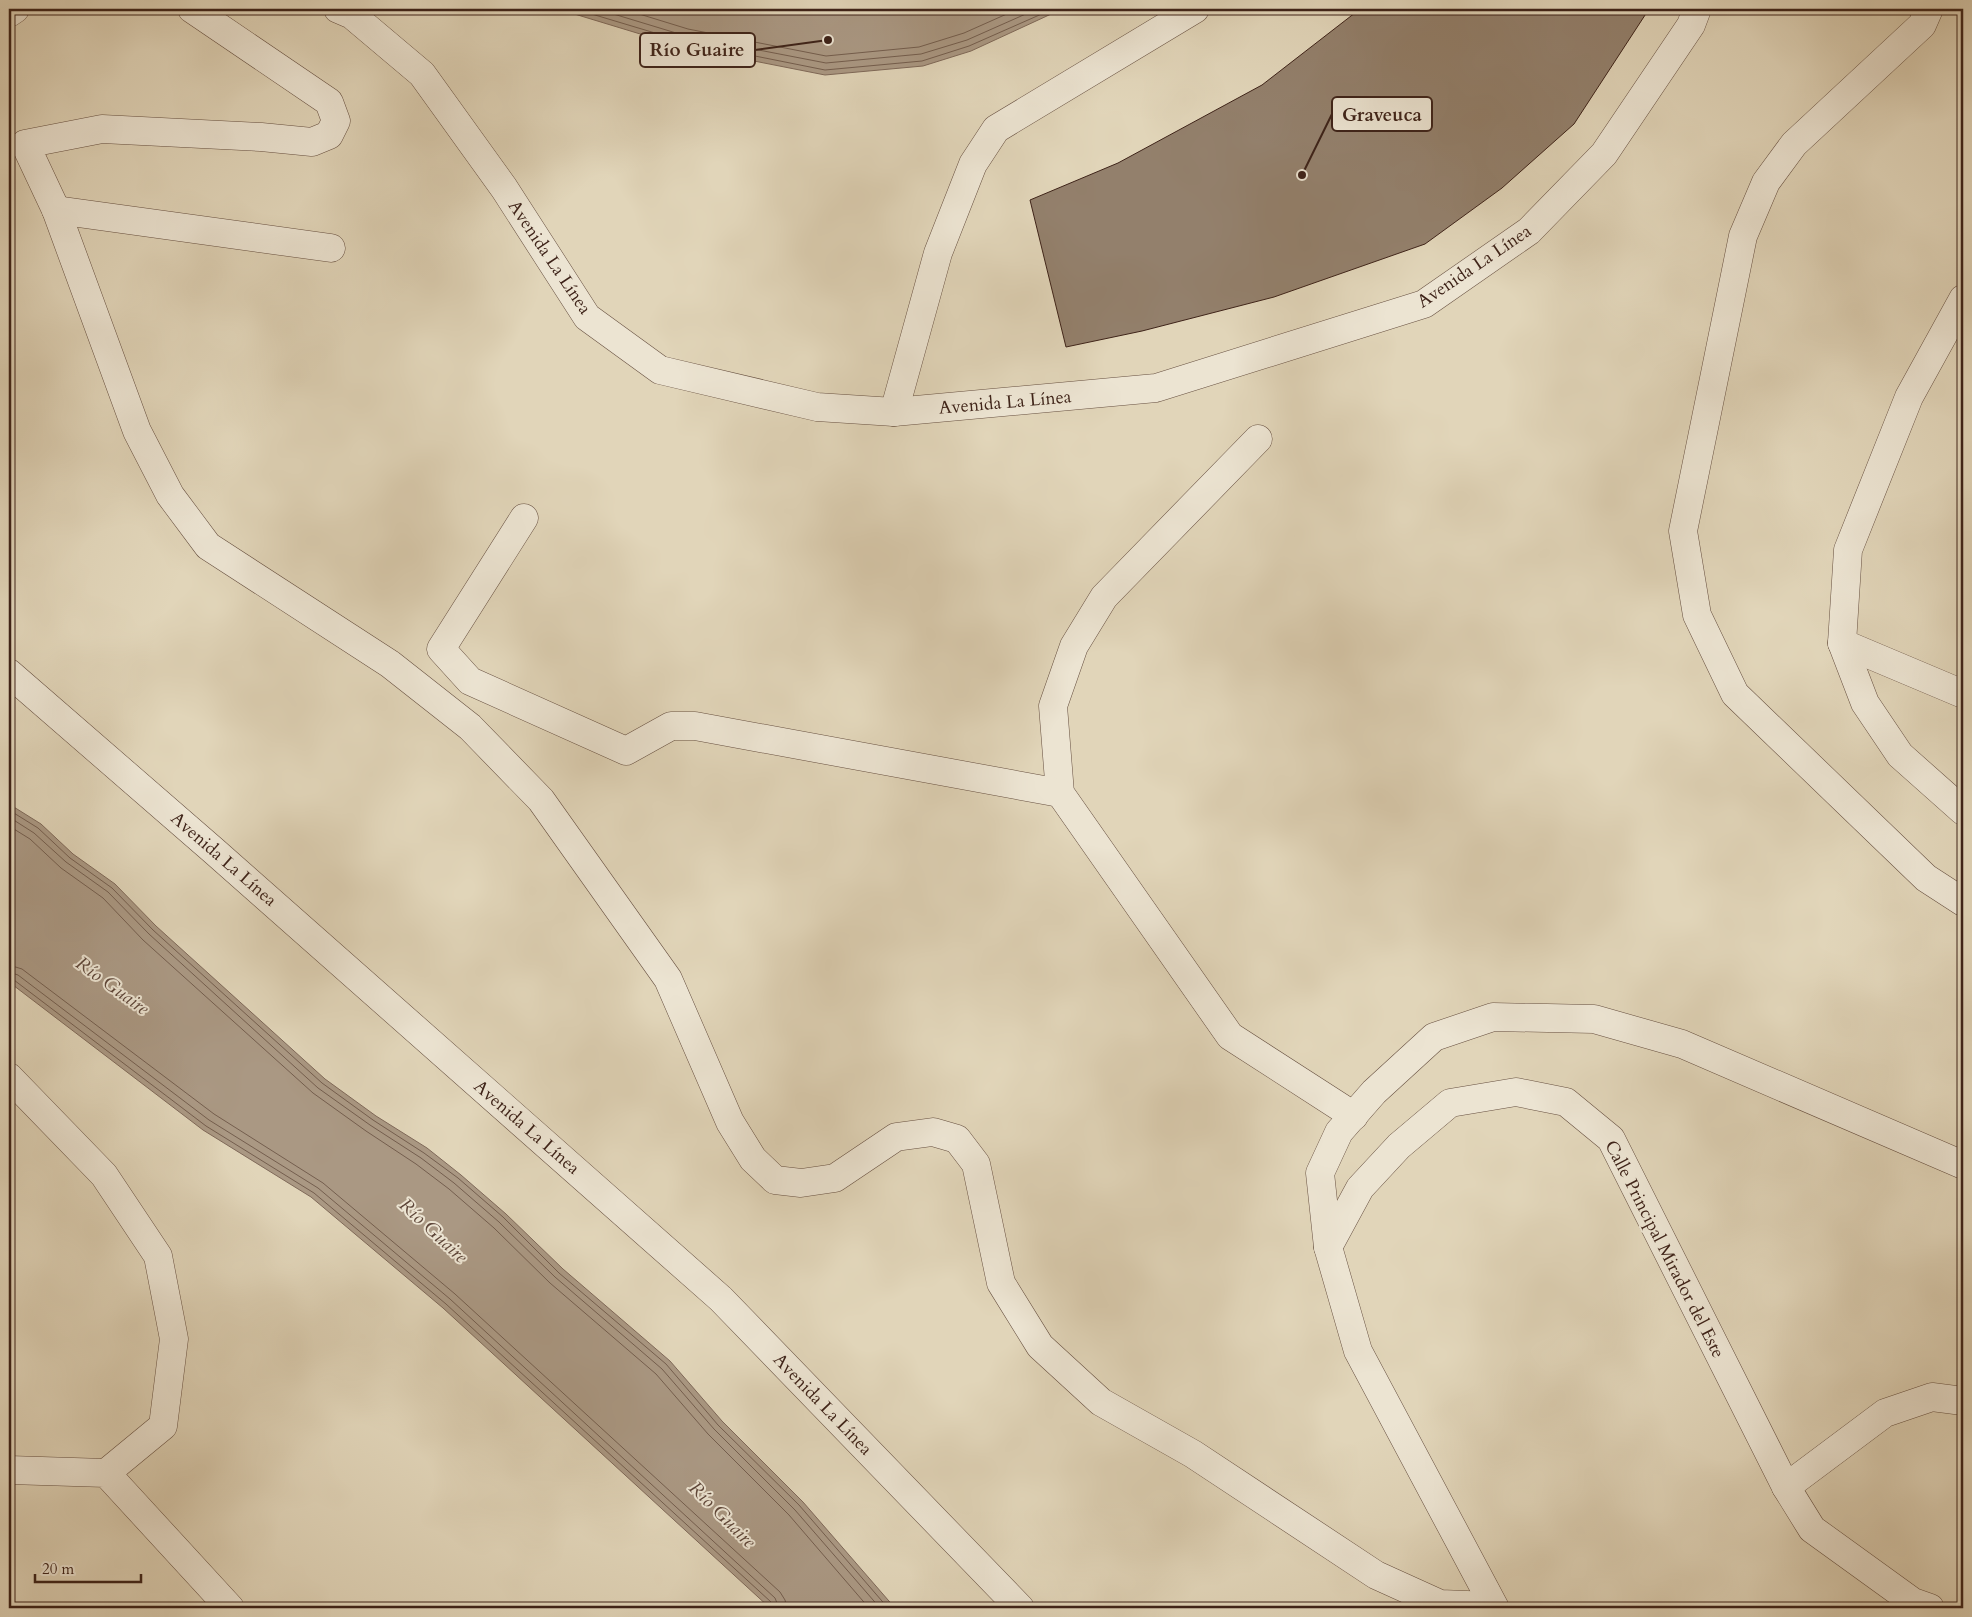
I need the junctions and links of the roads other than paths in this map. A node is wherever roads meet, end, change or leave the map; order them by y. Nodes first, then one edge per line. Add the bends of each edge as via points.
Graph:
1 (15, 9) edge
2 (192, 9) edge
3 (338, 9) edge
4 (1195, 9) edge
5 (1698, 9) edge
6 (1929, 9) edge
7 (9, 13) edge
8 (56, 210) junction
9 (331, 248) dead end
10 (1963, 300) edge
11 (894, 412) junction
12 (1258, 439) dead end
13 (524, 518) dead end
14 (1842, 643) junction
15 (9, 673) edge
16 (1963, 694) edge
17 (1060, 793) junction
18 (1963, 810) edge
19 (1963, 902) edge
20 (9, 1077) edge
21 (1354, 1116) junction
22 (1963, 1165) edge
23 (1328, 1247) junction
24 (1963, 1401) edge
25 (9, 1470) edge
26 (106, 1473) junction
27 (1786, 1487) junction
28 (1919, 1606) edge
29 (1494, 1607) edge
30 (230, 1608) edge
31 (1020, 1608) edge

1 - 7 street
2 - 8 street via 329,102 336,121 329,134 312,142 102,129 25,144
3 - 11 street, Avenida La Línea via 352,14 422,74 504,188 587,317 660,370 817,407
4 - 11 street via 996,129 973,164 938,253
5 - 11 street, Avenida La Línea via 1691,25 1604,154 1529,231 1424,304 1156,388
6 - 19 street via 1922,25 1794,144 1766,182 1743,236 1683,531 1697,615 1735,694 1926,878
8 - 9 street
8 - 29 street via 137,431 170,495 208,546 390,664 470,727 541,800 668,979 730,1122 753,1159 775,1180 801,1183 834,1178 896,1137 932,1132 957,1139 976,1164 1001,1283 1040,1346 1101,1402 1193,1454 1376,1575 1440,1604
10 - 14 street via 1909,396 1848,550
12 - 17 street via 1104,598 1074,646 1053,706
13 - 17 street via 441,649 470,681 626,750 671,726 695,726
14 - 16 street
14 - 18 street via 1865,703 1900,755
15 - 31 street, Avenida La Línea via 721,1298
17 - 21 street via 1230,1036
20 - 26 street via 104,1175 158,1256 174,1340 163,1426
21 - 22 street via 1374,1092 1434,1037 1493,1017 1594,1019 1682,1044
21 - 23 street via 1339,1132 1320,1173
23 - 27 street, Calle Principal Mirador del Este via 1360,1188 1399,1146 1450,1103 1516,1092 1566,1102 1611,1139
23 - 29 street via 1358,1351
24 - 27 street via 1932,1397 1885,1412
25 - 26 street
26 - 30 street
27 - 28 street, Calle Principal Mirador del Este via 1812,1529

